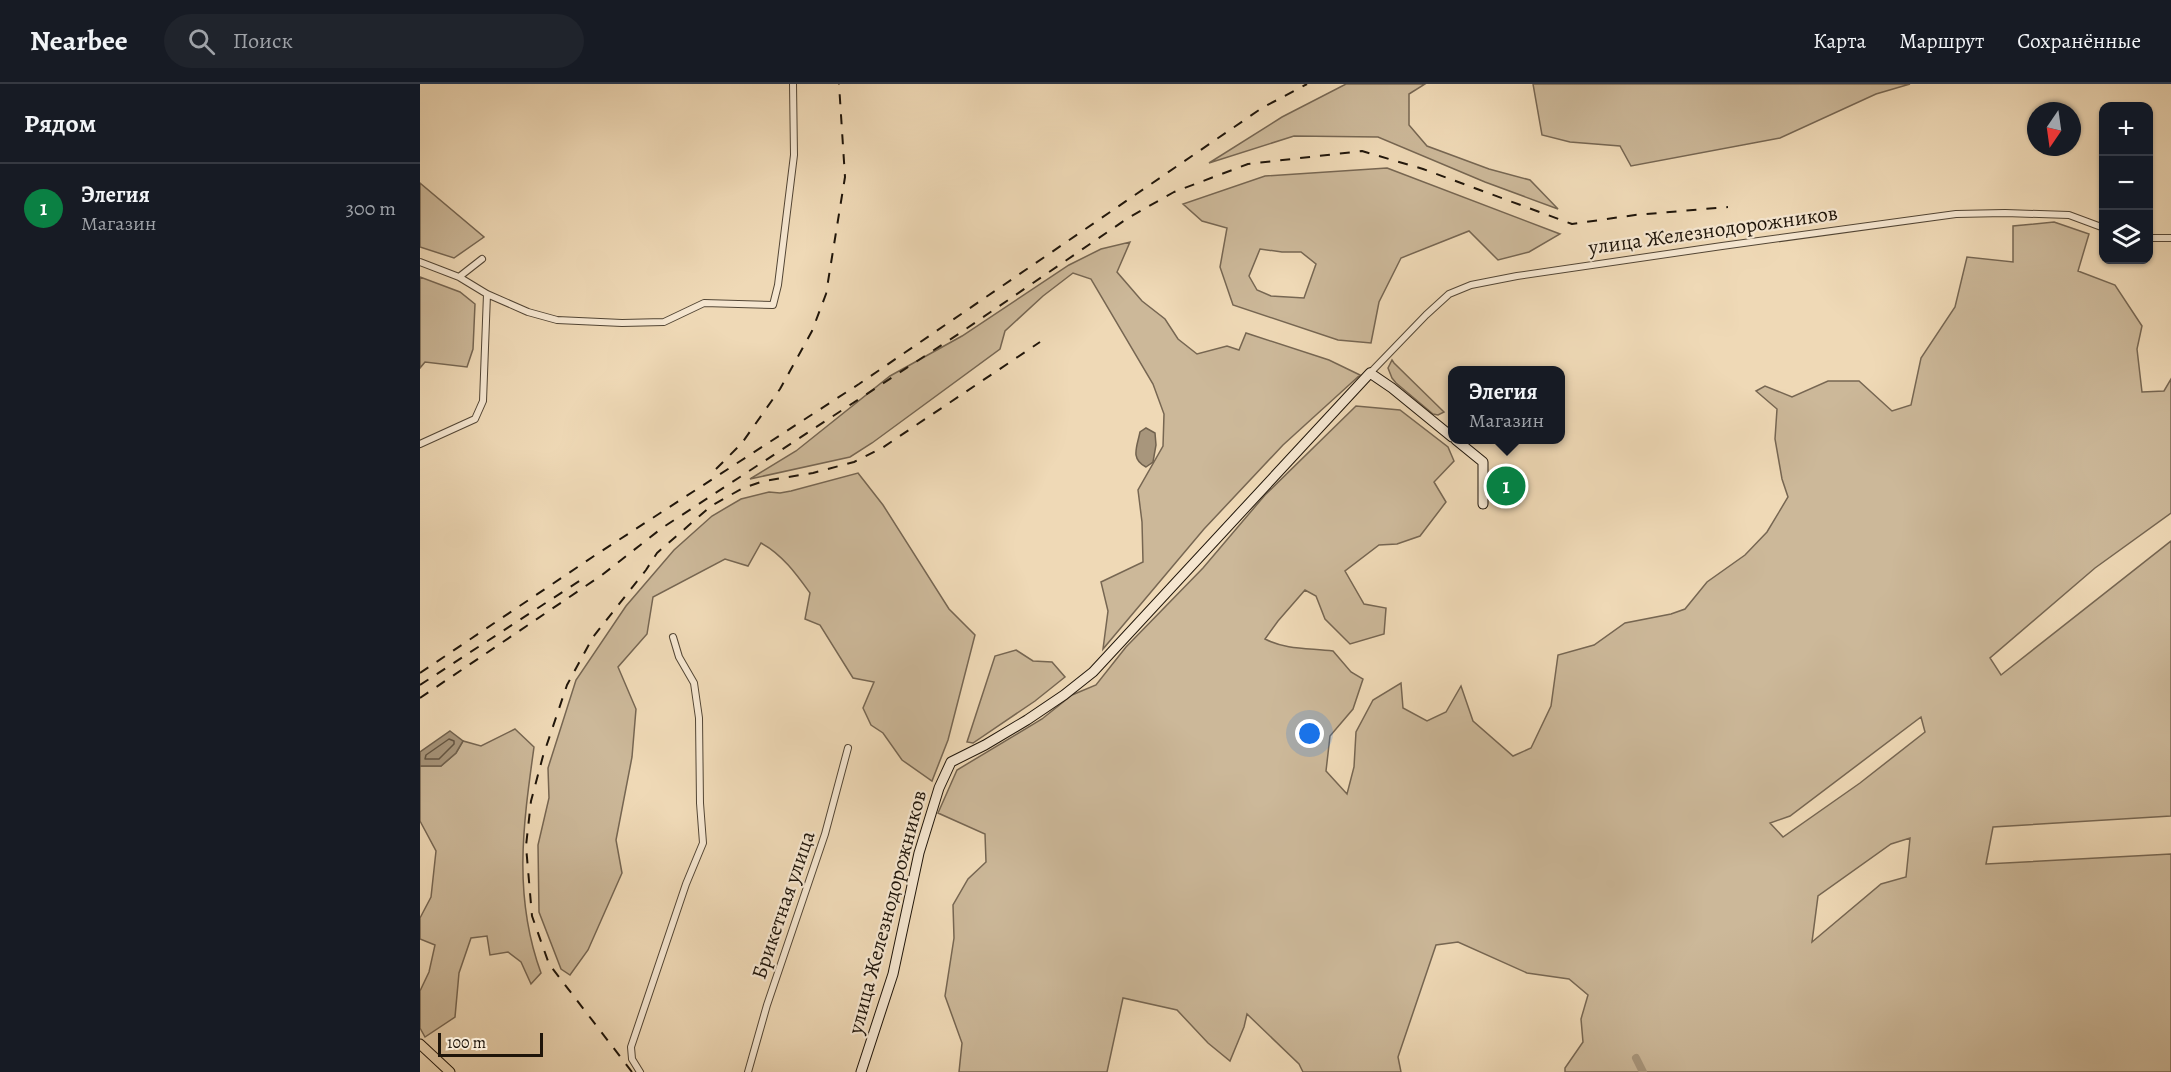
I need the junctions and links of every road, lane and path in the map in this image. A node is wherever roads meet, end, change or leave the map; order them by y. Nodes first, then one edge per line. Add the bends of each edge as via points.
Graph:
1 (793, 84) edge
2 (2099, 226) edge
3 (2153, 238) edge
4 (2171, 238) edge
5 (482, 259) dead end
6 (420, 262) edge
7 (459, 278) junction
8 (487, 294) junction
9 (1370, 374) junction
10 (1448, 434) edge
11 (420, 444) edge
12 (1461, 444) edge
13 (1483, 504) dead end
14 (673, 638) dead end
15 (848, 748) dead end
16 (420, 1044) edge
17 (450, 1072) edge
18 (640, 1072) edge
19 (748, 1072) edge
20 (861, 1072) edge

1 - 8 street via 794,155 774,305 704,303 664,322 622,324 557,320
2 - 9 street, улица Железнодорожников via 2069,215 1956,214 1472,285 1449,294
3 - 4 street
5 - 7 street
6 - 7 street
7 - 8 street
8 - 11 street via 483,401 475,419
9 - 10 street
9 - 20 street, улица Железнодорожников via 1093,672 1027,720 951,762 919,853 893,974
12 - 13 street via 1483,462
14 - 18 street via 694,683 699,718 702,843 632,1047 632,1059
15 - 19 street, Брикетная улица via 825,834
16 - 17 main road

